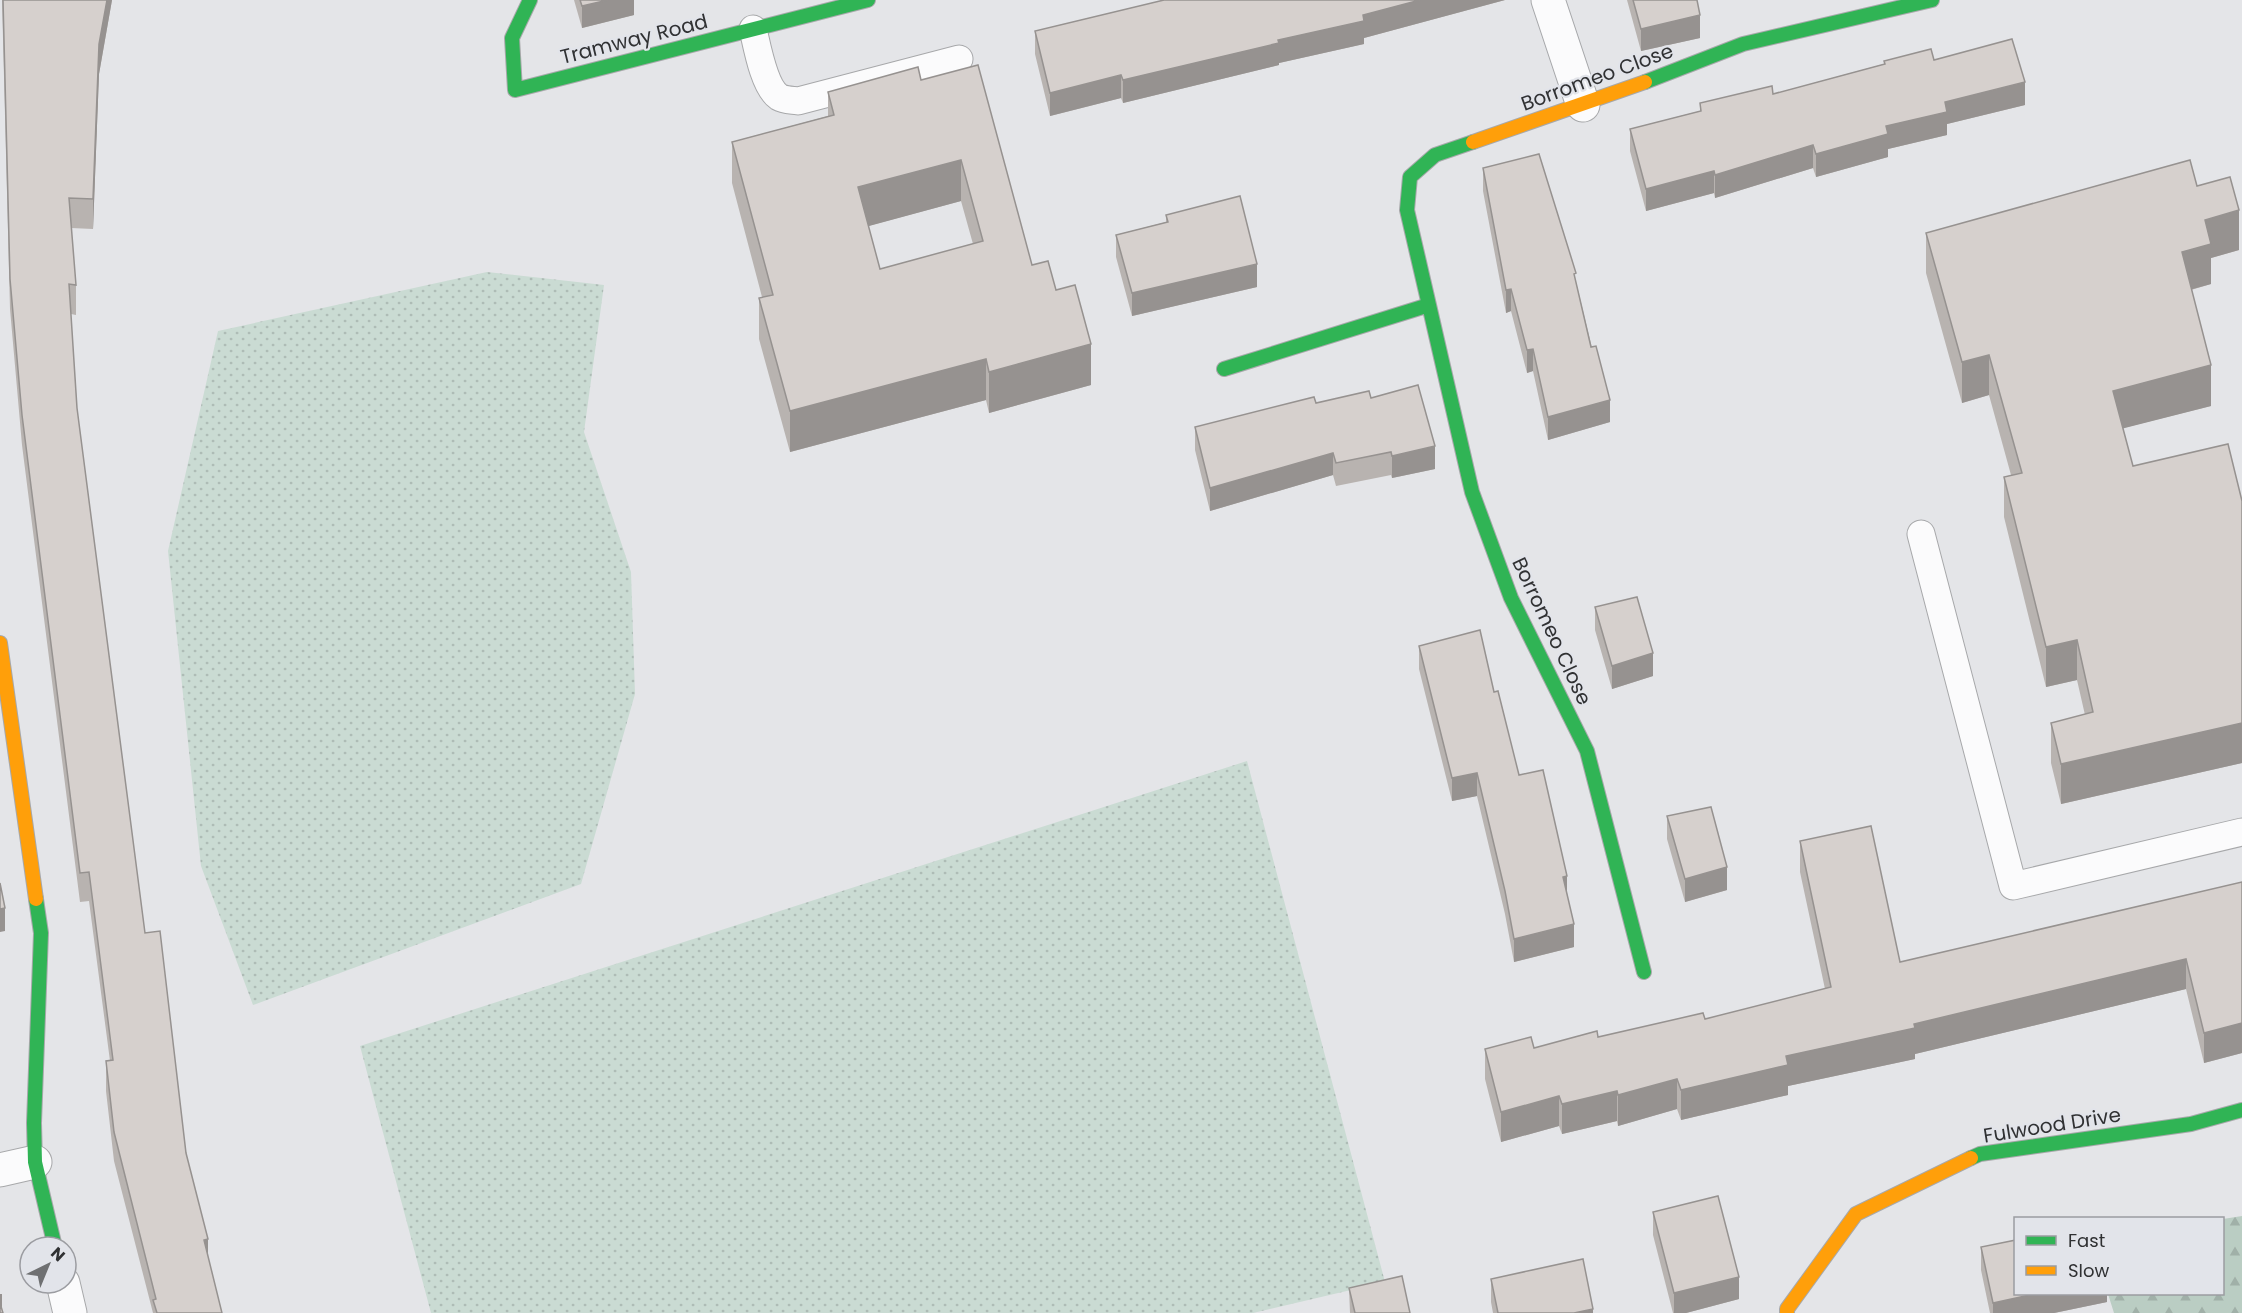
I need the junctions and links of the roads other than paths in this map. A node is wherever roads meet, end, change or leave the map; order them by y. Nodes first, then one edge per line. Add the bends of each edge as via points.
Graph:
1 (530, 0) edge
2 (868, 0) edge
3 (1548, 0) edge
4 (1932, 0) edge
5 (753, 29) junction
6 (959, 59) dead end
7 (1583, 105) junction
8 (1429, 305) junction
9 (1224, 369) dead end
10 (1922, 534) dead end
11 (0, 643) edge
12 (9, 785) edge
13 (2242, 832) edge
14 (1644, 972) dead end
15 (2242, 1110) edge
16 (35, 1162) junction
17 (0, 1170) edge
18 (52, 1235) edge
19 (66, 1295) edge
20 (70, 1313) edge
21 (1788, 1313) edge

1 - 5 street, Tramway Road via 512,38 515,90
2 - 5 street, Tramway Road
3 - 7 street
4 - 7 street, Borromeo Close via 1743,44
5 - 6 lane via 771,87 780,98 788,100 798,101
7 - 8 street, Borromeo Close via 1435,155 1410,177 1407,210
8 - 9 street
8 - 14 street, Borromeo Close via 1472,492 1511,598 1587,751
10 - 13 lane via 2013,886
11 - 12 street
12 - 16 street via 41,933
15 - 21 street, Fulwood Drive via 2191,1124 1980,1154 1856,1214 1787,1309
16 - 17 street
16 - 18 street
19 - 20 street

